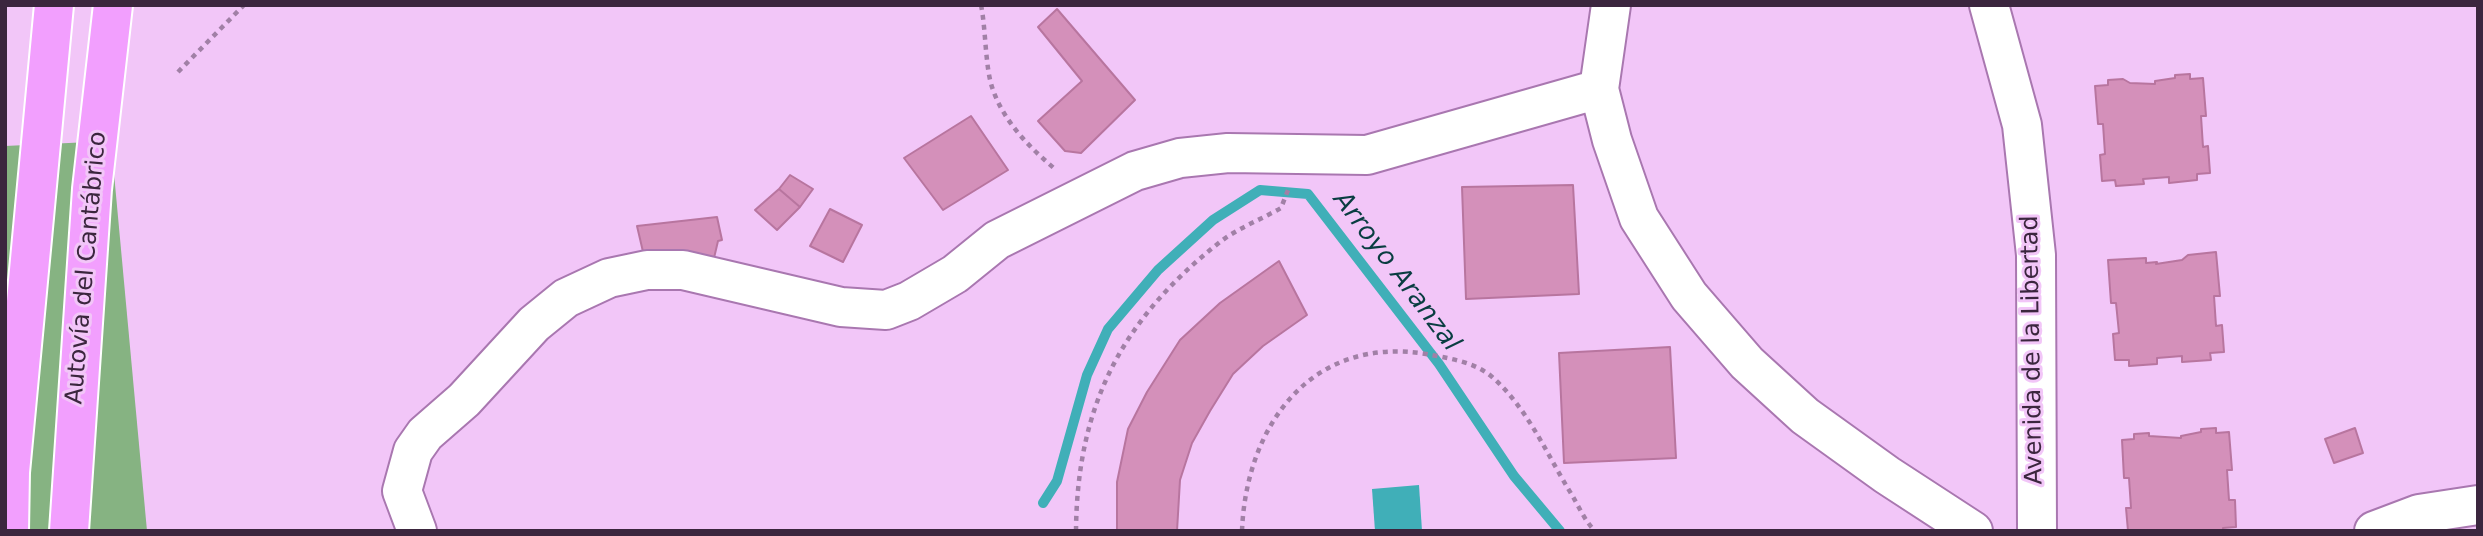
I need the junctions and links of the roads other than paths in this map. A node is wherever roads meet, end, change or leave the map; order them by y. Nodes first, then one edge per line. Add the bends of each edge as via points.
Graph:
1 (54, 5) edge
2 (113, 5) edge
3 (1611, 5) edge
4 (1989, 5) edge
5 (1599, 89) junction
6 (2478, 505) edge
7 (9, 531) edge
8 (69, 531) edge
9 (417, 531) edge
10 (1973, 531) edge
11 (2037, 531) edge
12 (2374, 531) edge

1 - 7 highway via 15,416
2 - 8 highway, Autovía del Cantábrico via 92,189
3 - 5 street
4 - 11 street, Avenida de la Libertad via 2022,125 2036,255
5 - 9 street via 1367,155 1228,153 1180,158 1135,171 998,240 955,274 886,310 841,307 684,270 647,270 609,278 566,298 534,324 413,451 402,491
5 - 10 street via 1639,218 1689,296 1747,363 1805,416
6 - 12 street via 2419,514

